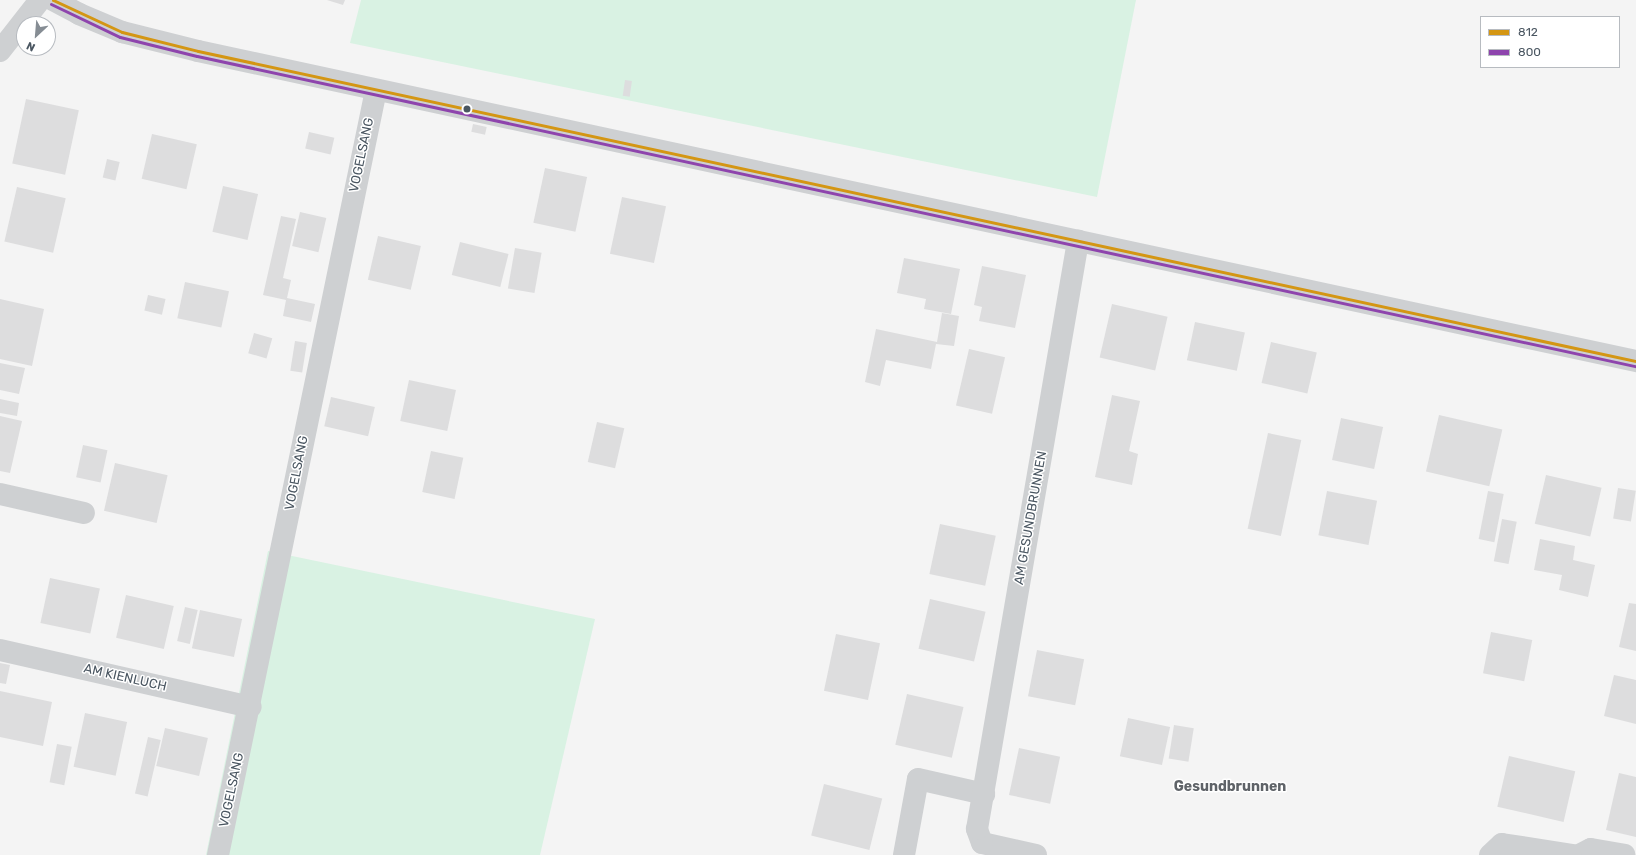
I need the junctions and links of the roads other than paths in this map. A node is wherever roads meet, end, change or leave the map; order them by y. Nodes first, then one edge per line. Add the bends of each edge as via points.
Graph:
1 (40, 0) edge
2 (52, 0) edge
3 (0, 51) edge
4 (376, 90) junction
5 (1078, 241) junction
6 (1636, 361) edge
7 (0, 494) edge
8 (84, 513) dead end
9 (0, 650) edge
10 (251, 707) junction
11 (984, 794) junction
12 (980, 849) edge
13 (218, 855) edge
14 (904, 855) edge
15 (1036, 855) edge
16 (1490, 855) edge
17 (1573, 855) edge
18 (1579, 855) edge
19 (1624, 855) edge

1 - 3 street
2 - 4 street via 122,32
4 - 5 street
4 - 10 street, VOGELSANG
5 - 6 street
5 - 11 street, AM GESUNDBRUNNEN
7 - 8 street
9 - 10 street, AM KIENLUCH
10 - 13 street, VOGELSANG
11 - 12 street, AM GESUNDBRUNNEN via 977,829
11 - 14 street via 918,780
12 - 15 street, AM GESUNDBRUNNEN
16 - 17 street via 1502,844
18 - 19 street via 1591,848

